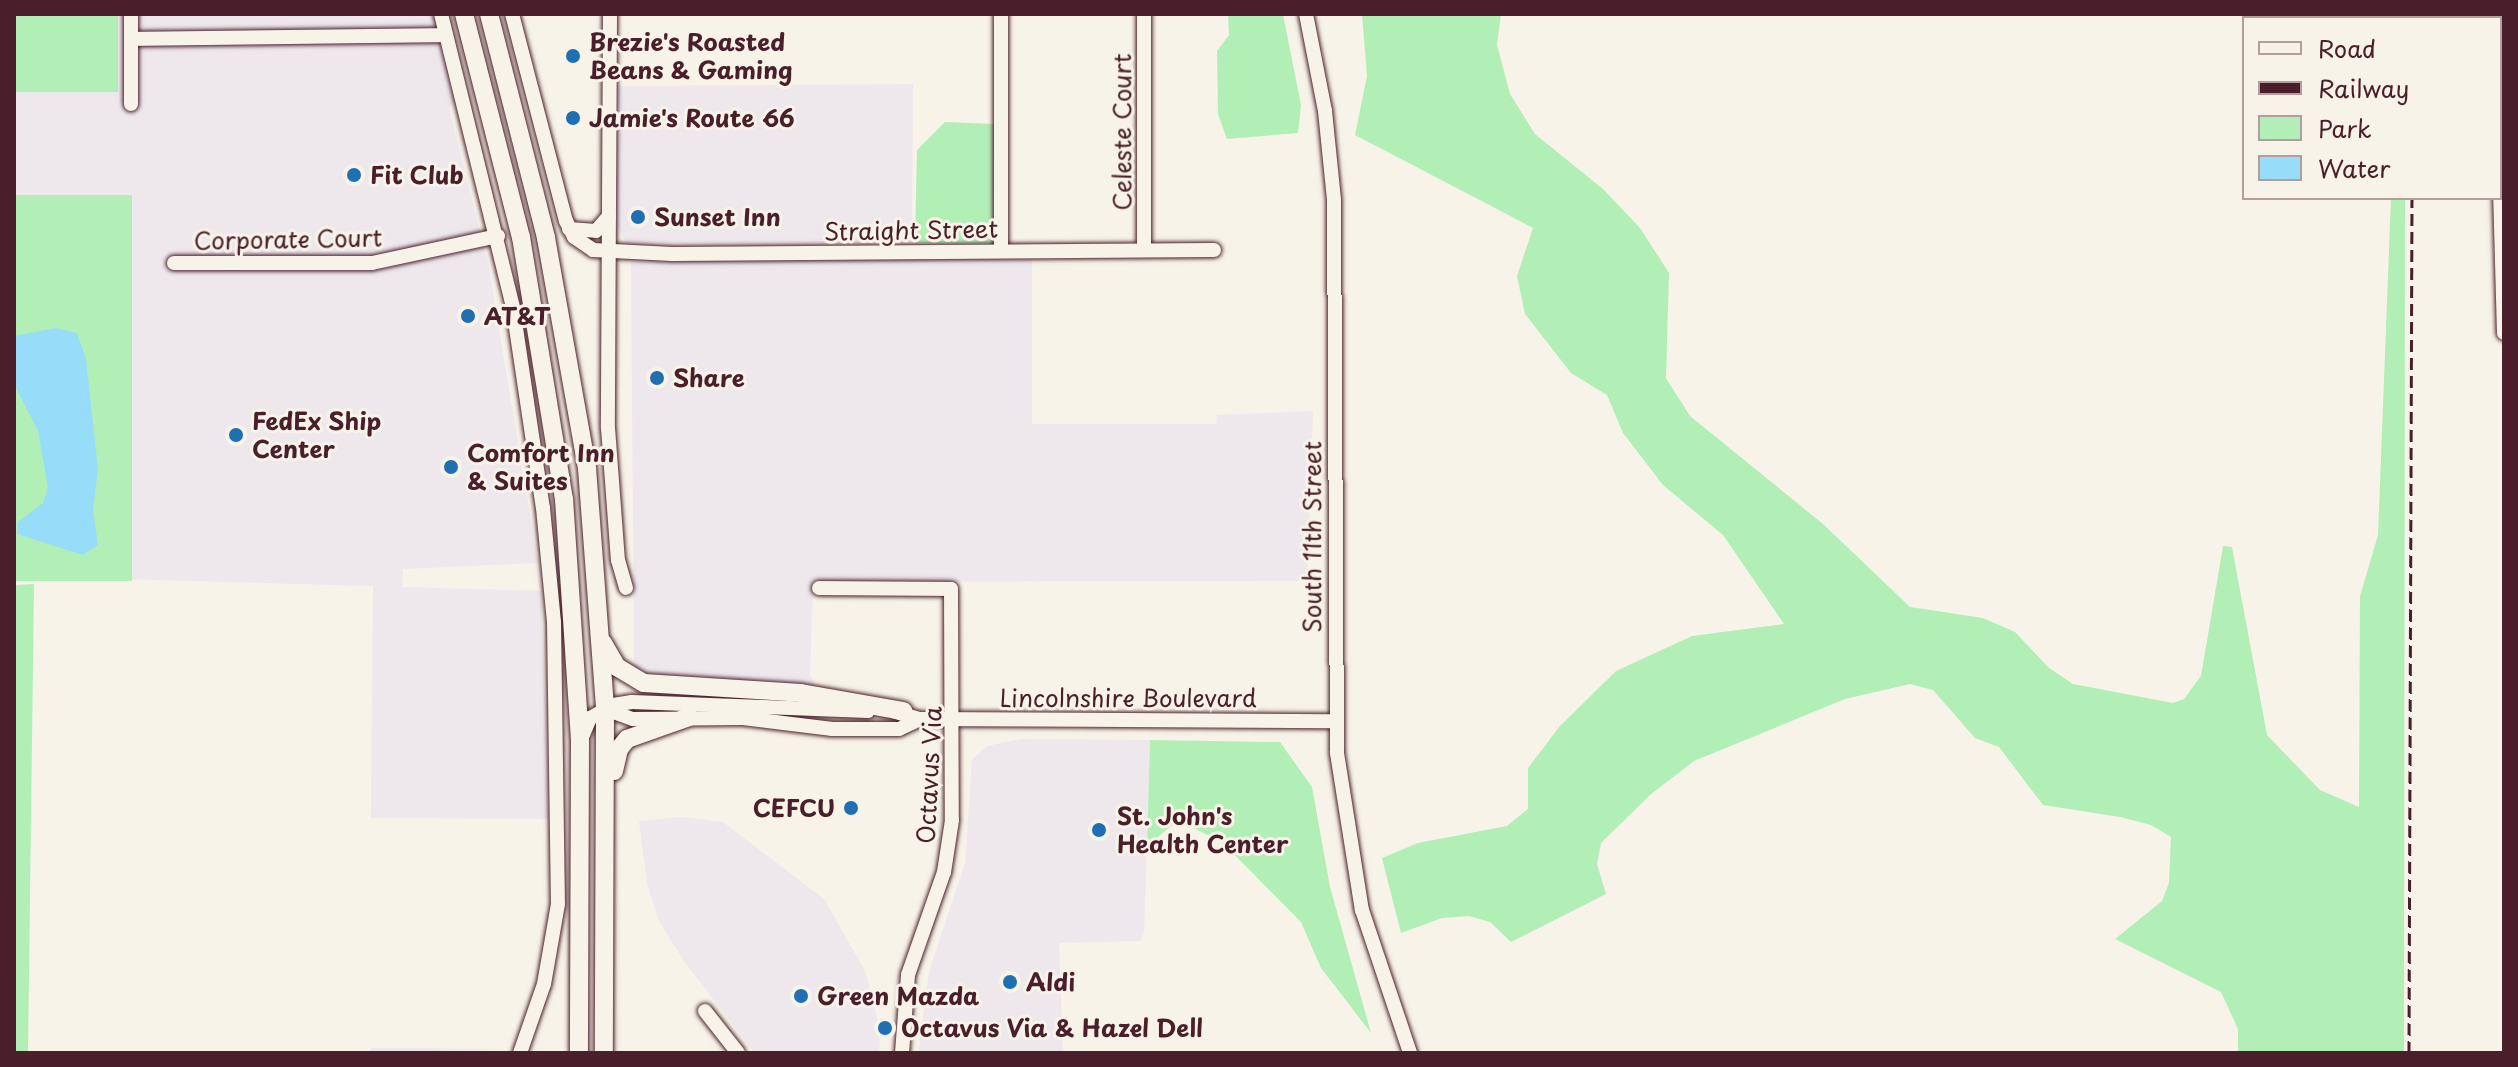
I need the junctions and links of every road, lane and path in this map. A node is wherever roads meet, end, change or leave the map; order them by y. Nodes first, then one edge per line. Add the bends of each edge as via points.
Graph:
1 (131, 14) edge
2 (441, 14) edge
3 (464, 14) edge
4 (489, 14) edge
5 (512, 14) edge
6 (610, 14) edge
7 (1001, 14) edge
8 (1144, 14) edge
9 (1306, 14) edge
10 (446, 35) junction
11 (131, 39) junction
12 (131, 104) dead end
13 (2500, 200) edge
14 (609, 216) junction
15 (569, 229) junction
16 (498, 236) junction
17 (1144, 250) junction
18 (1214, 250) dead end
19 (1001, 251) junction
20 (609, 252) junction
21 (174, 263) dead end
22 (2504, 333) edge
23 (551, 403) junction
24 (626, 588) dead end
25 (819, 588) dead end
26 (600, 628) junction
27 (605, 709) junction
28 (911, 715) junction
29 (689, 717) junction
30 (955, 719) junction
31 (1335, 721) junction
32 (580, 741) junction
33 (605, 965) junction
34 (581, 984) junction
35 (705, 1011) dead end
36 (520, 1053) edge
37 (571, 1053) edge
38 (579, 1053) edge
39 (590, 1053) edge
40 (604, 1053) edge
41 (738, 1053) edge
42 (902, 1053) edge
43 (1410, 1053) edge

1 - 11 street
2 - 10 street
3 - 23 main road via 521,237
4 - 26 main road via 534,181 569,356 587,468
5 - 15 street
6 - 14 street
7 - 19 street
8 - 17 street, Celeste Court
9 - 31 street, South 11th Street via 1325,111 1334,200
10 - 11 street
10 - 16 street
11 - 12 street
13 - 22 street
14 - 15 street via 596,231
14 - 20 street
15 - 20 street via 587,247
16 - 21 street, Corporate Court via 372,263
16 - 36 street via 526,378 543,508 558,709 557,915 544,984
17 - 18 street, Straight Street
17 - 19 street, Straight Street
19 - 20 street, Straight Street
20 - 24 street via 611,477 620,582
23 - 27 main road via 571,468 589,676
23 - 32 main road via 570,563
25 - 30 street, Octavus Via via 951,589
26 - 27 main road
26 - 28 main road via 611,659 644,683 801,693
27 - 28 street, Lincolnshire Boulevard via 632,702 705,702
27 - 29 street, Lincolnshire Boulevard via 633,719
27 - 32 street via 590,718
27 - 33 main road
28 - 29 street, Lincolnshire Boulevard via 899,729 864,730
28 - 30 street, Lincolnshire Boulevard
29 - 33 main road via 634,734 614,760 613,926
30 - 31 street, Lincolnshire Boulevard
30 - 42 street, Octavus Via via 948,853 908,975
31 - 43 street, South 11th Street via 1344,825 1357,892 1373,954
32 - 34 main road
33 - 40 main road
34 - 37 main road
34 - 38 main road
34 - 39 main road
35 - 41 street

